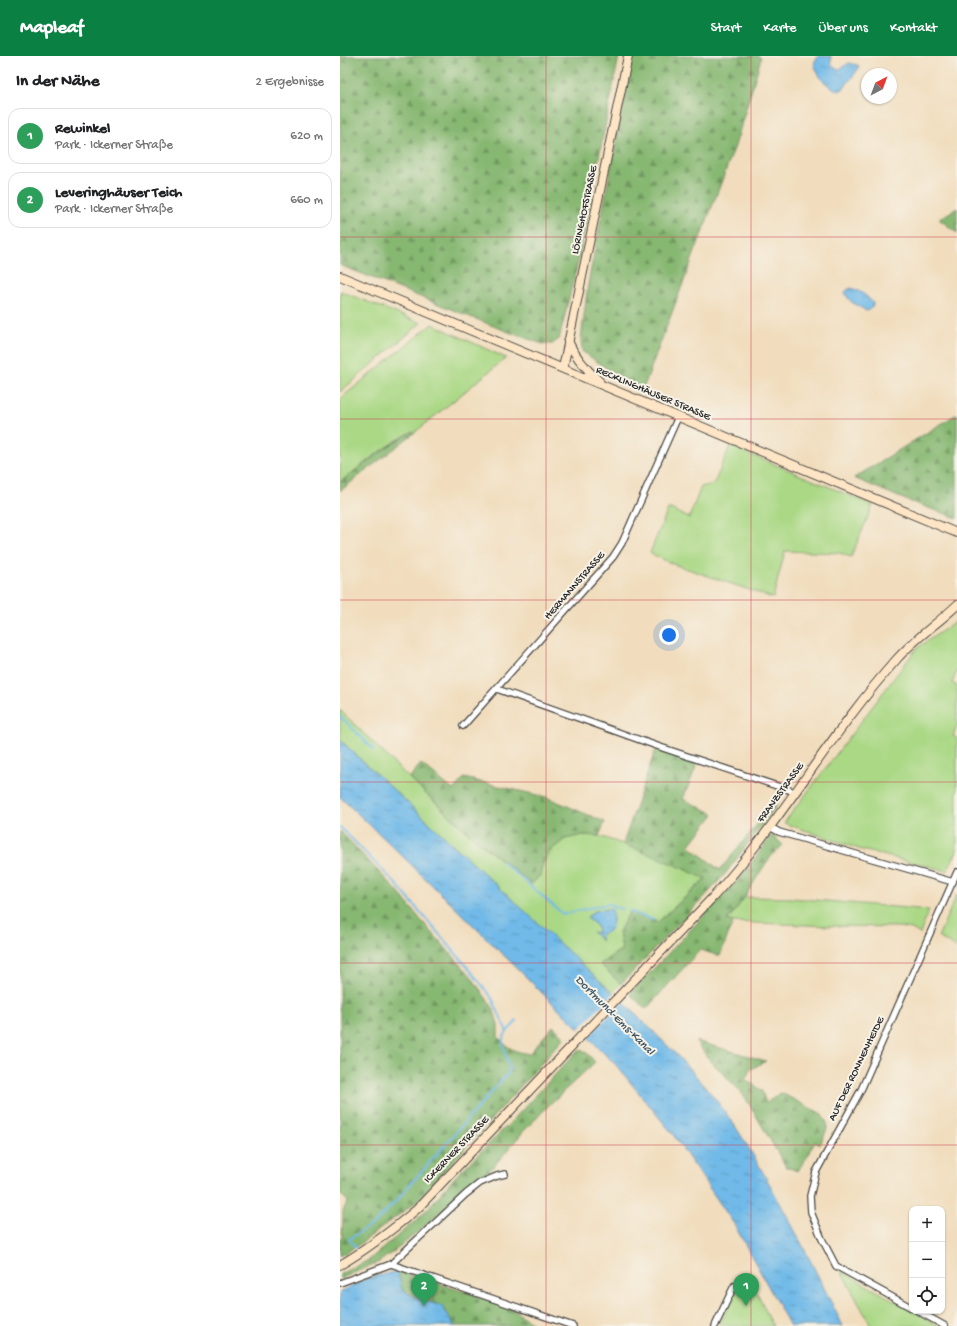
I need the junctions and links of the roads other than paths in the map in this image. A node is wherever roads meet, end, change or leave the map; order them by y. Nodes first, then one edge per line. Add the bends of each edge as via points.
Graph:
1 (628, 56) edge
2 (340, 276) edge
3 (568, 341) junction
4 (563, 368) junction
5 (602, 384) junction
6 (678, 417) junction
7 (957, 533) edge
8 (957, 605) edge
9 (497, 689) junction
10 (463, 726) dead end
11 (795, 792) junction
12 (770, 827) junction
13 (957, 872) edge
14 (953, 882) junction
15 (579, 1038) joint
16 (505, 1174) dead end
17 (391, 1264) junction
18 (340, 1265) edge
19 (340, 1283) edge
20 (734, 1286) dead end
21 (909, 1306) edge
22 (923, 1314) edge
23 (573, 1326) edge
24 (715, 1326) edge
25 (945, 1326) edge

1 - 3 main road, LÖRINGHOFSTRASSE
2 - 4 main road, RECKLINGHÄUSER STRASSE
3 - 4 main road, LÖRINGHOFSTRASSE
3 - 5 main road via 582,364
4 - 5 main road, RECKLINGHÄUSER STRASSE
5 - 6 main road, RECKLINGHÄUSER STRASSE
6 - 7 main road, RECKLINGHÄUSER STRASSE
6 - 9 street, HERMANNSTRASSE via 622,543 613,557
8 - 11 main road, FRANZSTRASSE via 916,639 896,660 855,710
9 - 10 street, HERMANNSTRASSE
9 - 11 street
11 - 12 main road, FRANZSTRASSE
12 - 14 street via 779,832
12 - 15 main road, FRANZSTRASSE via 724,886
13 - 14 street, AUF DER RONNENHEIDE
14 - 21 street, AUF DER RONNENHEIDE via 867,1076 816,1172 810,1196 811,1212 836,1266
15 - 18 main road, ICKERNER STRASSE via 417,1209 366,1249
16 - 17 street via 480,1183 466,1194
17 - 19 street
17 - 23 street
20 - 24 street
22 - 25 street

